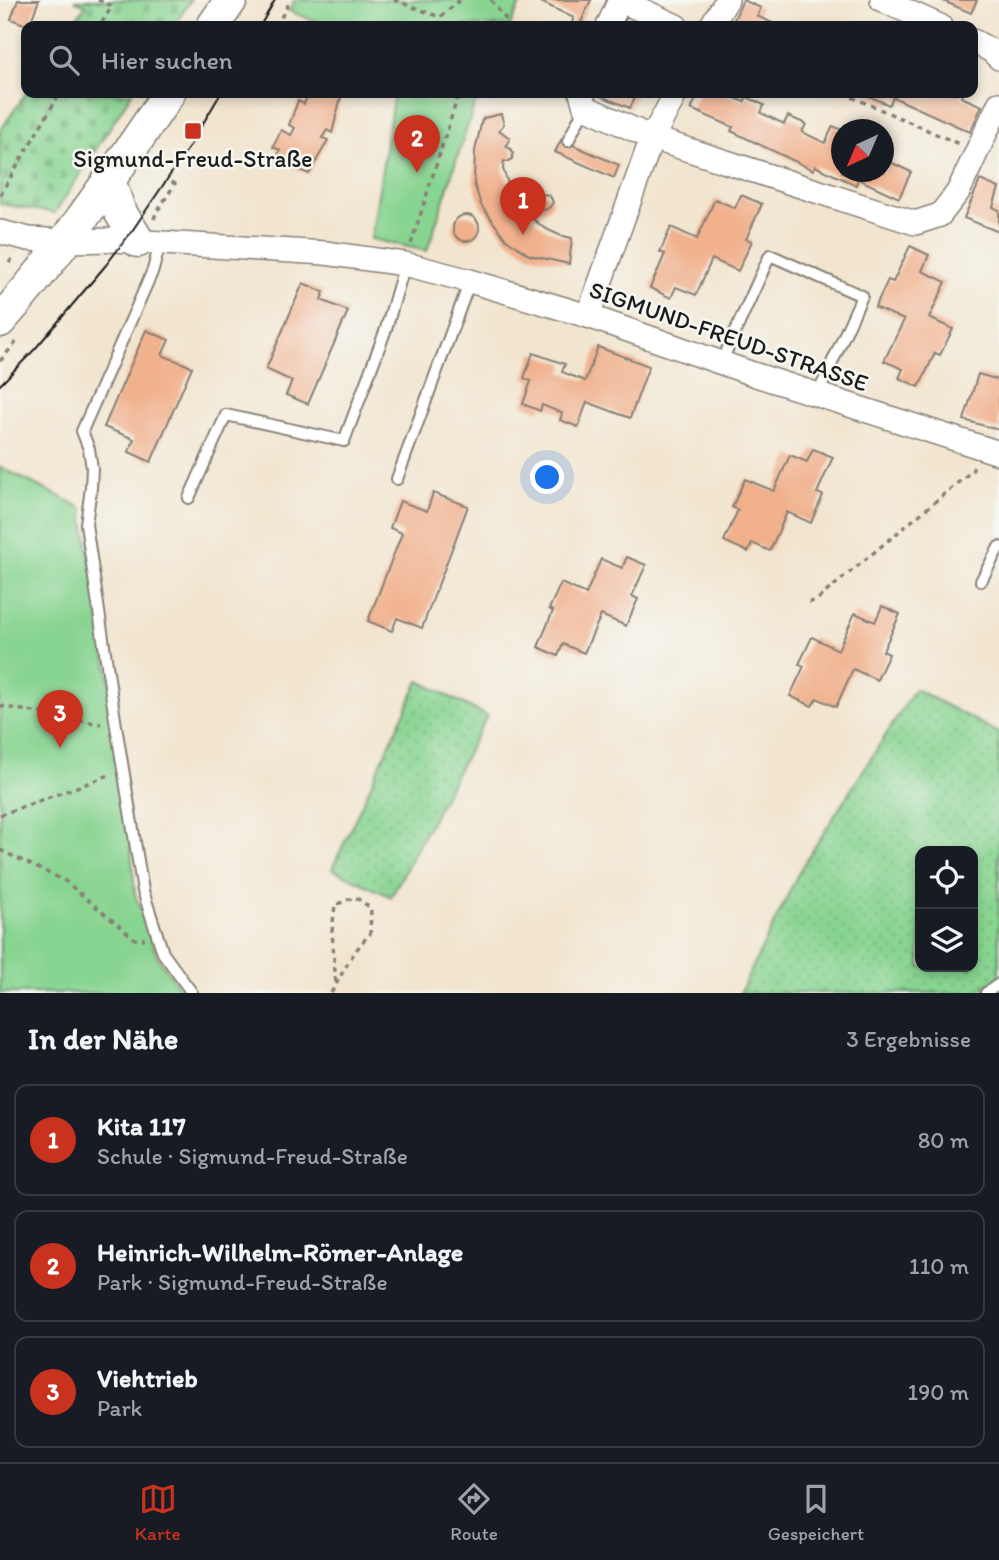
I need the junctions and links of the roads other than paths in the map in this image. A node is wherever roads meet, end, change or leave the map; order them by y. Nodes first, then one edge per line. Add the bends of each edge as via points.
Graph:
1 (231, 0) edge
2 (727, 0) edge
3 (882, 0) edge
4 (638, 4) edge
5 (216, 21) edge
6 (610, 21) edge
7 (667, 21) edge
8 (715, 21) edge
9 (929, 21) edge
10 (978, 44) edge
11 (999, 58) edge
12 (166, 98) edge
13 (673, 98) edge
14 (583, 100) edge
15 (999, 104) edge
16 (652, 138) junction
17 (568, 141) dead end
18 (109, 180) junction
19 (0, 232) edge
20 (66, 241) junction
21 (149, 242) junction
22 (405, 264) junction
23 (470, 281) junction
24 (588, 316) junction
25 (9, 330) edge
26 (721, 363) junction
27 (818, 394) junction
28 (999, 453) edge
29 (397, 479) dead end
30 (189, 498) dead end
31 (999, 547) edge
32 (981, 581) dead end
33 (999, 984) edge
34 (192, 993) edge
35 (986, 993) edge

1 - 5 main road
2 - 8 street
3 - 9 street
4 - 6 street via 620,0
4 - 7 street
10 - 11 street
12 - 18 main road
13 - 16 street
14 - 16 street
14 - 17 lane
15 - 16 street via 958,192 940,215 915,223
16 - 24 street
18 - 20 main road
18 - 21 main road via 119,210
19 - 20 street, SIGMUND-FREUD-STRASSE
20 - 21 street, SIGMUND-FREUD-STRASSE
20 - 25 main road
21 - 22 street, SIGMUND-FREUD-STRASSE via 325,253
21 - 34 lane via 153,270 82,430 92,468 86,524 143,891 163,953
22 - 23 street, SIGMUND-FREUD-STRASSE
22 - 30 lane via 344,441 226,415
23 - 24 street, SIGMUND-FREUD-STRASSE
23 - 29 lane
24 - 26 street, SIGMUND-FREUD-STRASSE
26 - 27 street, SIGMUND-FREUD-STRASSE
26 - 27 lane via 770,255 862,296
27 - 28 street, SIGMUND-FREUD-STRASSE
31 - 32 lane
33 - 35 lane

